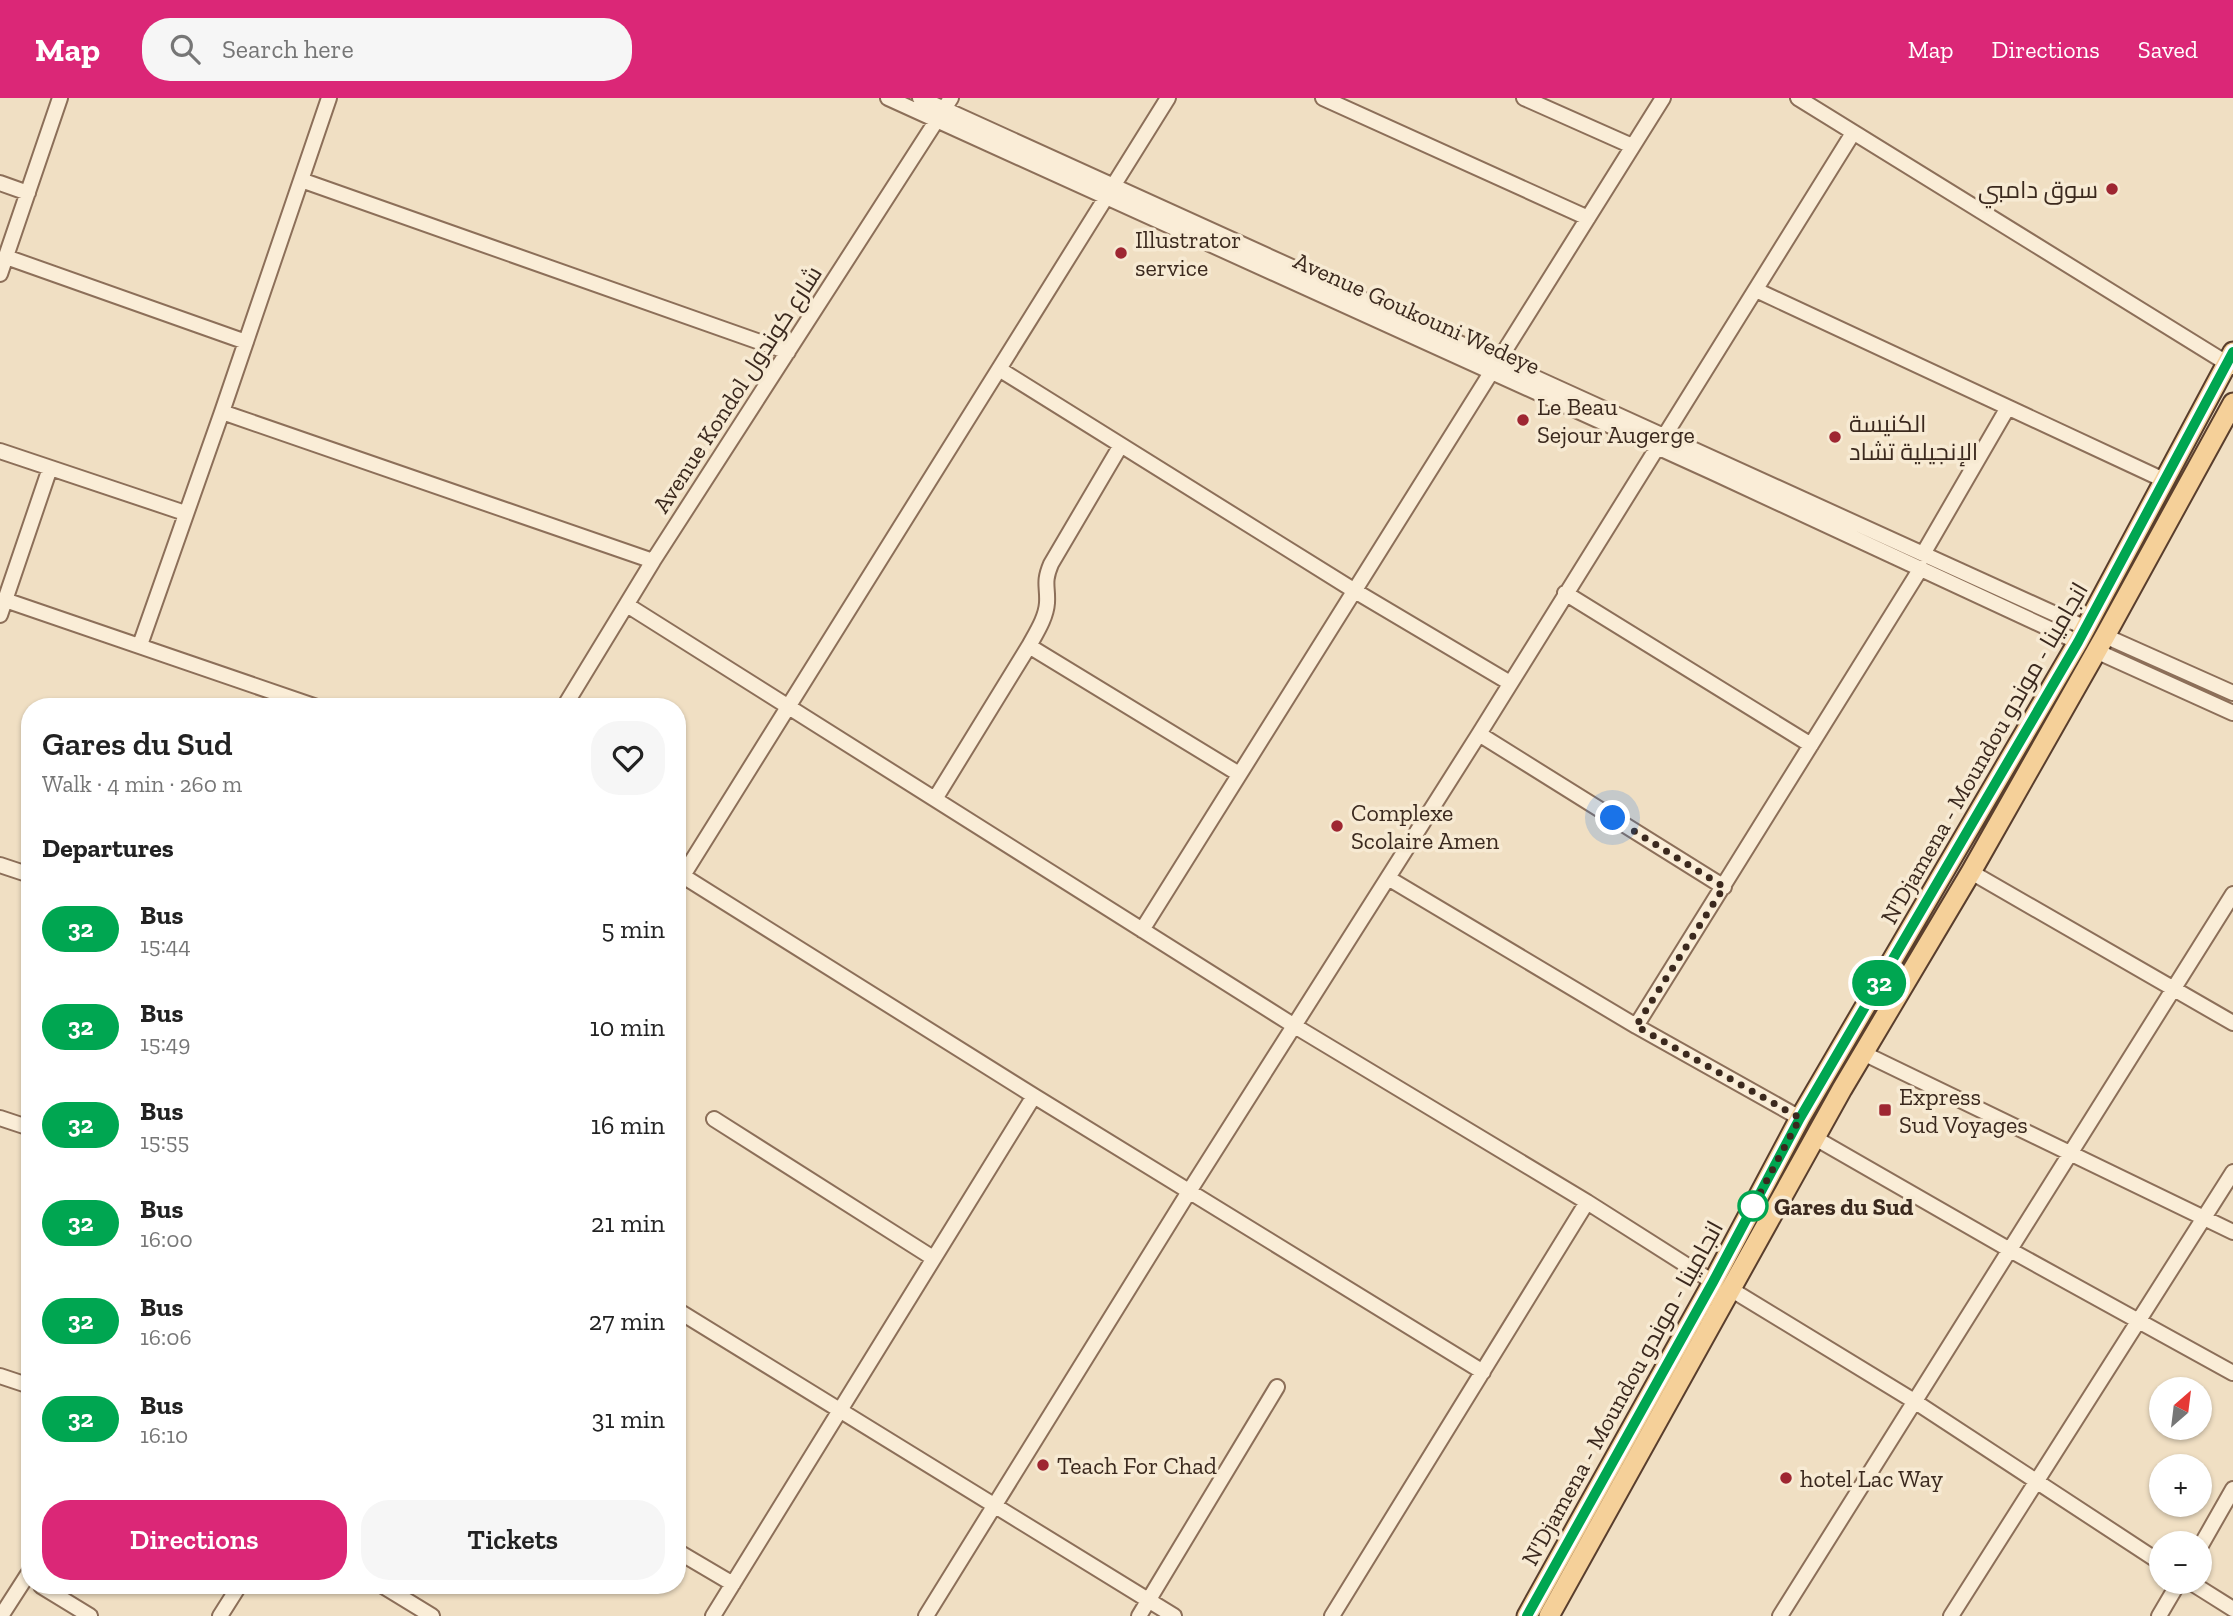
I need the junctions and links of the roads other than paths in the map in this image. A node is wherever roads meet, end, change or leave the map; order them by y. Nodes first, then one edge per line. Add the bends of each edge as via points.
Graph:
1 (60, 98) edge
2 (329, 98) edge
3 (888, 98) edge
4 (920, 98) edge
5 (1168, 98) edge
6 (1323, 98) edge
7 (1524, 98) edge
8 (1663, 98) edge
9 (1798, 98) edge
10 (945, 109) edge
11 (1853, 133) junction
12 (1632, 146) junction
13 (301, 180) junction
14 (0, 183) edge
15 (1109, 191) junction
16 (28, 193) junction
17 (1588, 218) junction
18 (6, 257) junction
19 (0, 274) edge
20 (1756, 290) junction
21 (246, 342) junction
22 (788, 352) junction
23 (2231, 361) edge
24 (1496, 367) junction
25 (999, 369) junction
26 (2233, 403) edge
27 (2007, 409) junction
28 (222, 412) junction
29 (1661, 441) junction
30 (1121, 444) junction
31 (0, 451) edge
32 (50, 468) junction
33 (2166, 481) junction
34 (185, 513) junction
35 (653, 561) junction
36 (1922, 561) junction
37 (1355, 591) junction
38 (1565, 593) junction
39 (5, 600) junction
40 (626, 605) junction
41 (0, 615) edge
42 (2091, 639) junction
43 (140, 645) junction
44 (1029, 646) junction
45 (1510, 683) junction
46 (2233, 693) edge
47 (291, 698) edge
48 (569, 698) edge
49 (789, 706) junction
50 (2233, 713) edge
51 (1479, 734) junction
52 (1811, 745) junction
53 (1240, 774) junction
54 (934, 799) junction
55 (0, 865) edge
56 (686, 871) edge
57 (21, 872) edge
58 (1971, 872) junction
59 (1388, 878) junction
60 (686, 885) edge
61 (1724, 887) junction
62 (2233, 894) edge
63 (1143, 930) junction
64 (2172, 989) junction
65 (2233, 1023) edge
66 (1293, 1026) junction
67 (1636, 1026) junction
68 (1863, 1053) junction
69 (1034, 1096) junction
70 (0, 1118) edge
71 (1800, 1118) junction
72 (714, 1119) dead end
73 (21, 1125) edge
74 (1815, 1138) junction
75 (2070, 1153) junction
76 (2233, 1172) edge
77 (1190, 1190) junction
78 (1587, 1202) junction
79 (2202, 1217) junction
80 (2233, 1232) edge
81 (2010, 1250) junction
82 (933, 1258) junction
83 (1713, 1282) junction
84 (1732, 1290) junction
85 (686, 1315) edge
86 (2139, 1322) junction
87 (1483, 1372) junction
88 (2233, 1373) edge
89 (0, 1376) edge
90 (21, 1383) edge
91 (1277, 1387) dead end
92 (1914, 1401) junction
93 (841, 1410) junction
94 (2036, 1480) junction
95 (2233, 1489) edge
96 (995, 1506) junction
97 (2209, 1531) edge
98 (2149, 1555) edge
99 (686, 1556) edge
100 (733, 1584) junction
101 (21, 1587) edge
102 (54, 1594) edge
103 (234, 1594) edge
104 (396, 1594) edge
105 (2172, 1594) edge
106 (2209, 1594) edge
107 (1148, 1600) junction
108 (2233, 1609) edge
109 (1, 1616) edge
110 (90, 1616) edge
111 (220, 1616) edge
112 (432, 1616) edge
113 (712, 1616) edge
114 (926, 1616) edge
115 (1139, 1616) edge
116 (1174, 1616) edge
117 (1332, 1616) edge
118 (1527, 1616) edge
119 (1549, 1616) edge
120 (1780, 1616) edge
121 (1951, 1616) edge
122 (2160, 1616) edge

1 - 16 street
2 - 13 street
3 - 10 street, Avenue Goukouni Wedeye
4 - 10 street, Avenue Goukouni Wedeye
5 - 15 street
6 - 17 street
7 - 12 street
8 - 12 street
9 - 11 street
10 - 15 street, Avenue Goukouni Wedeye
10 - 22 street, Avenue Kondol شارع كوندول
11 - 20 street
11 - 23 street
12 - 17 street
13 - 21 street
13 - 22 street
14 - 16 street
15 - 24 street, Avenue Goukouni Wedeye
15 - 25 street
16 - 18 street
17 - 24 street
18 - 19 street
18 - 21 street
20 - 27 street
20 - 29 street
21 - 28 street
22 - 35 street, Avenue Kondol شارع كوندول
23 - 33 main road, N'Djamena - Moundou انجامينا - موندو
24 - 29 street, Avenue Goukouni Wedeye
24 - 37 street
25 - 30 street
25 - 49 street
26 - 42 main road
27 - 33 street
27 - 36 street
28 - 34 street
28 - 35 street
29 - 36 street, Avenue Goukouni Wedeye
29 - 38 street
30 - 37 street
30 - 44 street via 1051,564 1046,576 1047,604
31 - 32 street
32 - 34 street
32 - 39 street
33 - 42 main road, N'Djamena - Moundou انجامينا - موندو
34 - 43 street
35 - 40 street, Avenue Kondol شارع كوندول
36 - 42 street, Avenue Goukouni Wedeye
36 - 52 street
37 - 45 street
37 - 53 street
38 - 45 street
38 - 52 street
39 - 41 street
39 - 43 street
40 - 48 street, Avenue Kondol شارع كوندول
40 - 49 street
42 - 46 street
42 - 50 street
42 - 58 main road, N'Djamena - Moundou انجامينا - موندو
42 - 71 main road, N'Djamena - Moundou انجامينا - موندو
43 - 47 street
44 - 53 street
44 - 54 street
45 - 51 street
49 - 54 street
49 - 56 street
51 - 59 street
51 - 61 street
52 - 61 street
53 - 63 street
54 - 63 street
55 - 57 street
58 - 64 street
58 - 68 main road, N'Djamena - Moundou انجامينا - موندو
59 - 66 street
59 - 67 street
60 - 69 street
61 - 67 street
62 - 64 street
63 - 66 street
64 - 65 street
64 - 75 street
66 - 77 street
66 - 78 street
67 - 71 street
68 - 74 main road, N'Djamena - Moundou انجامينا - موندو
68 - 75 street
69 - 77 street
69 - 82 street
70 - 73 street
71 - 83 main road, N'Djamena - Moundou انجامينا - موندو
72 - 82 street
74 - 81 street
74 - 84 main road, N'Djamena - Moundou انجامينا - موندو
75 - 79 street
75 - 81 street
76 - 79 street
77 - 87 street
77 - 96 street
78 - 83 street
78 - 87 street
79 - 80 street
79 - 86 street
81 - 86 street
81 - 92 street
82 - 93 street
83 - 118 main road, N'Djamena - Moundou انجامينا - موندو
84 - 92 street
84 - 119 main road, N'Djamena - Moundou انجامينا - موندو
85 - 93 street
86 - 88 street
86 - 94 street
87 - 117 street
89 - 90 street
91 - 107 street
92 - 94 street
92 - 120 street
93 - 96 street
93 - 100 street
94 - 98 street
94 - 121 street
95 - 97 street
96 - 107 street
96 - 114 street
99 - 100 street
100 - 113 street
101 - 109 street
102 - 110 street
103 - 111 street
104 - 112 street
105 - 122 street
106 - 108 street
107 - 115 street
107 - 116 street

